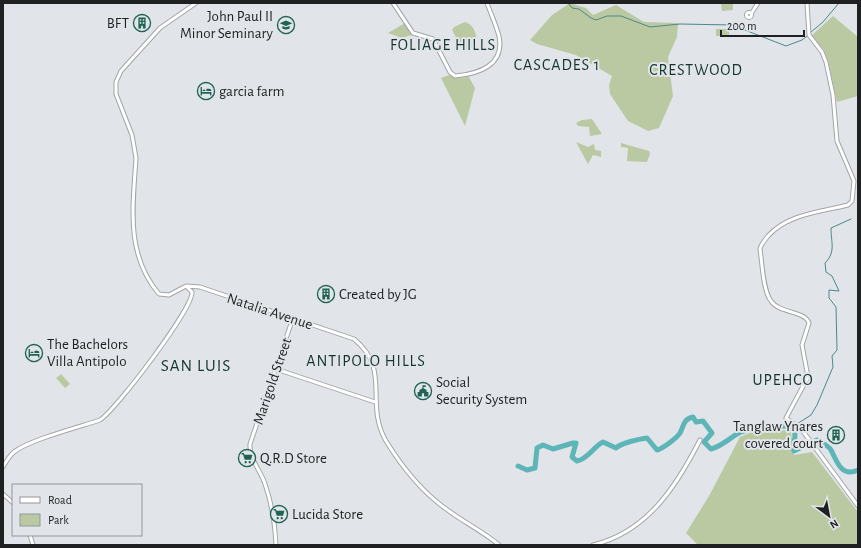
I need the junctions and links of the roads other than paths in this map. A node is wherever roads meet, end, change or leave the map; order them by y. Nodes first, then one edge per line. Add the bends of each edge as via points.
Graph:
1 (196, 3) edge
2 (393, 3) edge
3 (487, 3) edge
4 (758, 3) edge
5 (807, 3) edge
6 (190, 4) edge
7 (751, 14) dead end
8 (186, 286) junction
9 (293, 318) junction
10 (276, 369) junction
11 (375, 402) junction
12 (700, 440) dead end
13 (3, 467) edge
14 (3, 494) edge
15 (12, 502) edge
16 (858, 506) edge
17 (276, 545) edge
18 (499, 545) edge
19 (593, 545) edge

1 - 6 street
2 - 3 street via 413,33 433,39 450,72 455,76 477,73 492,64 497,55 498,35
4 - 7 street
5 - 16 street via 809,35 826,61 833,95 837,142 852,174 854,192 848,206 810,213 784,223 774,230 760,249 768,295 772,302 779,308 804,316 810,323 802,345 808,377 786,418 799,426
6 - 8 street via 150,38 121,71 116,82 116,94 132,135 136,158 133,236 138,256 159,294 169,295
8 - 9 street, Natalia Avenue via 200,287
8 - 13 street via 191,290 192,297 177,322 108,414 100,420 18,450 10,456
9 - 10 street, Marigold Street
9 - 11 street, Natalia Avenue via 354,339 365,347 375,372
10 - 11 street
10 - 17 street, Marigold Street via 250,444 250,451 271,503
11 - 18 street via 385,440 398,461 440,504
12 - 19 street via 680,475 649,516 637,526
14 - 15 street

